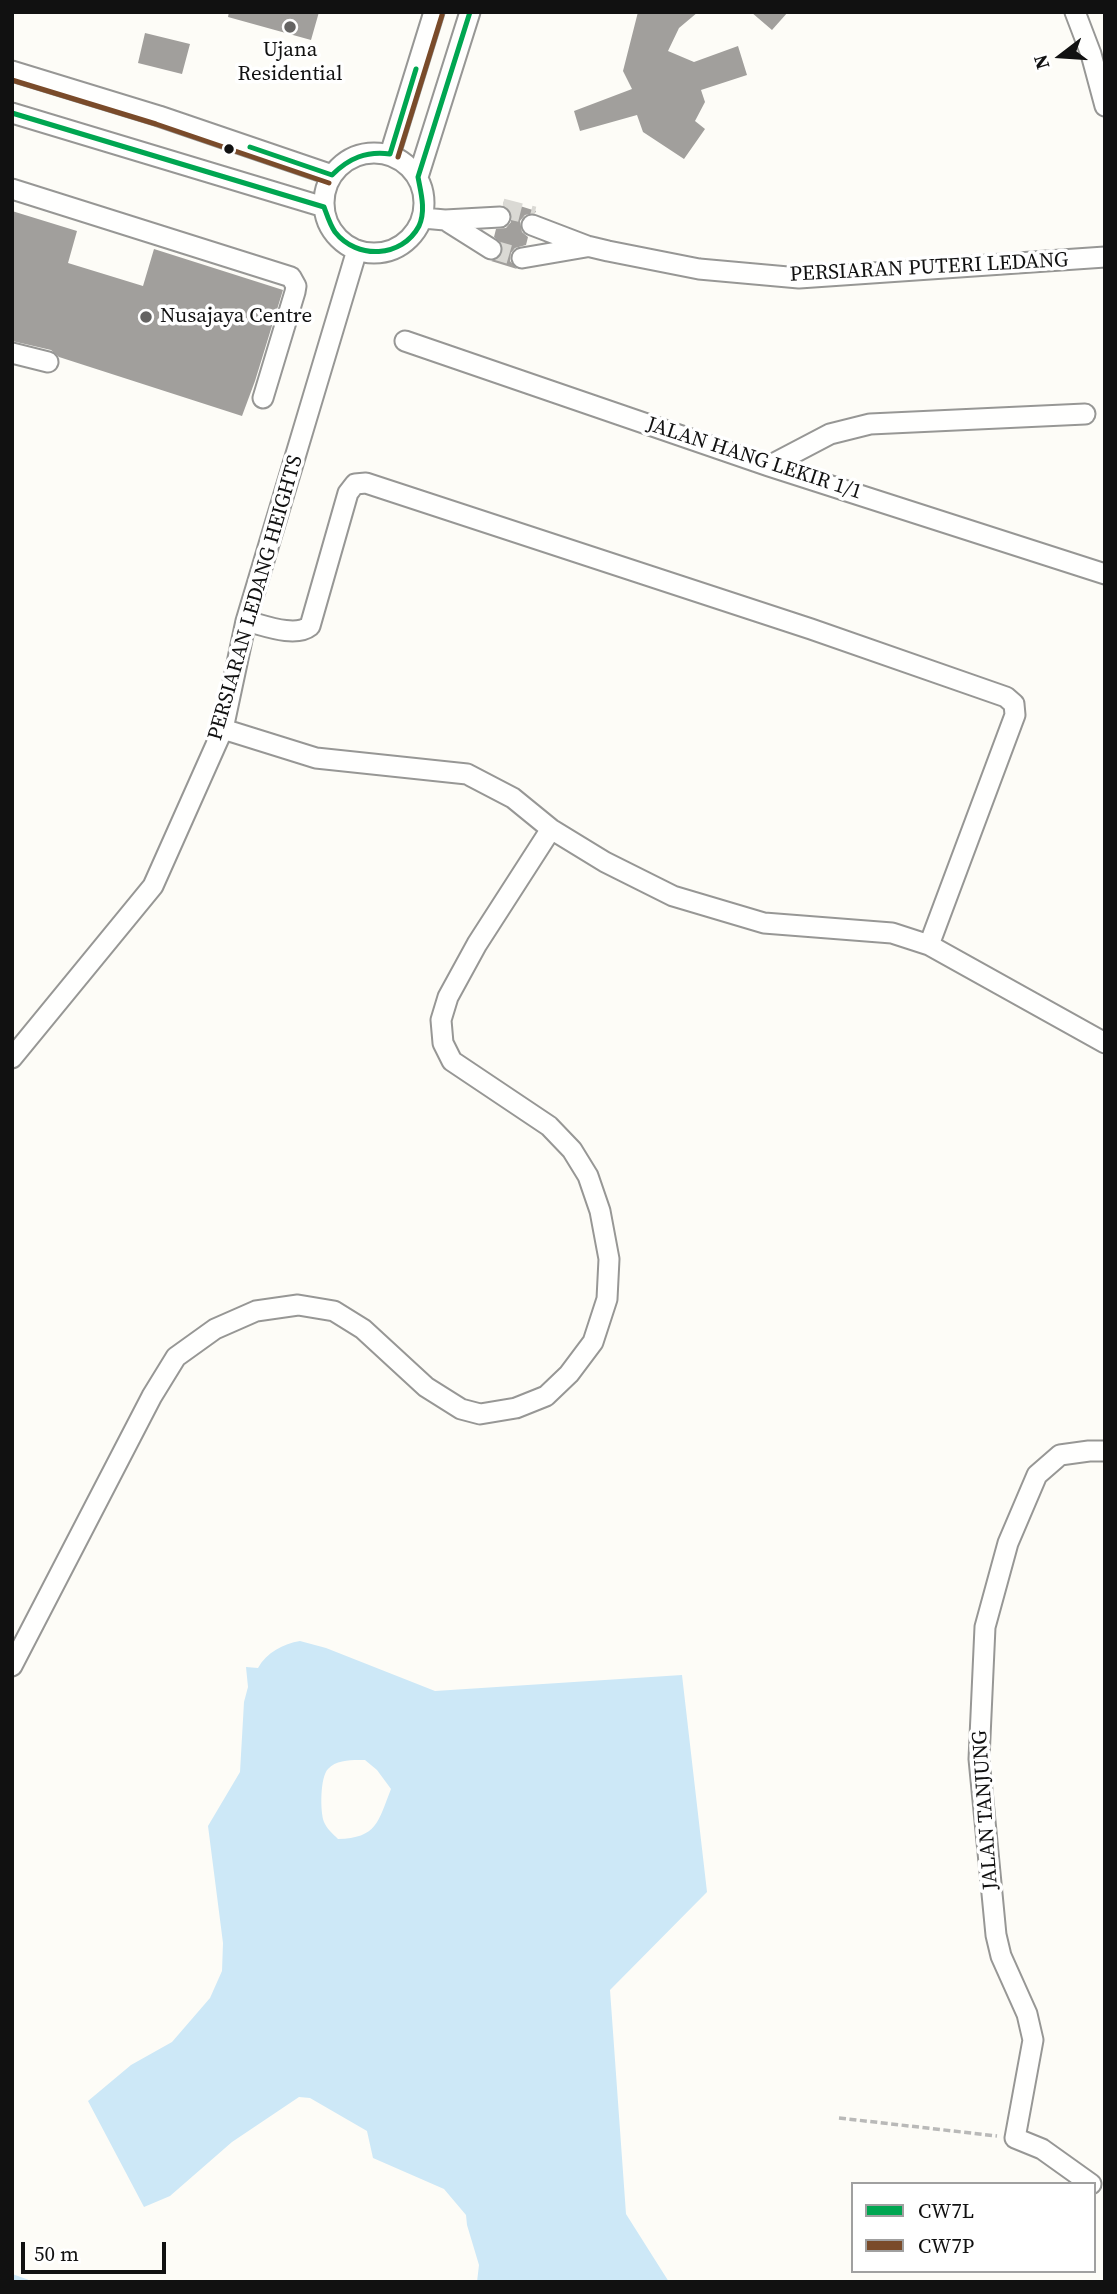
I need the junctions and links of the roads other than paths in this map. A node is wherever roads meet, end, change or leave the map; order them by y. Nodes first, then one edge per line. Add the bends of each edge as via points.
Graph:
1 (433, 12) edge
2 (470, 12) edge
3 (1075, 12) edge
4 (12, 71) edge
5 (1105, 106) edge
6 (12, 113) edge
7 (390, 154) junction
8 (331, 175) junction
9 (418, 177) junction
10 (12, 189) edge
11 (324, 207) junction
12 (501, 213) tunnel mouth
13 (422, 218) junction
14 (445, 220) junction
15 (533, 221) tunnel mouth
16 (492, 244) tunnel mouth
17 (587, 246) junction
18 (357, 250) junction
19 (524, 253) tunnel mouth
20 (1105, 257) edge
21 (405, 341) dead end
22 (12, 353) edge
23 (48, 362) dead end
24 (263, 398) dead end
25 (1085, 414) dead end
26 (769, 466) junction
27 (1105, 573) edge
28 (246, 621) junction
29 (223, 729) junction
30 (551, 829) junction
31 (929, 944) junction
32 (1105, 1043) edge
33 (12, 1058) edge
34 (1105, 1451) edge
35 (12, 1666) edge
36 (1089, 2182) edge

1 - 7 street
2 - 9 street
3 - 5 street
4 - 8 street
6 - 11 street
7 - 8 street via 357,155
7 - 9 street
8 - 11 street
9 - 13 street via 425,204
10 - 24 street via 291,276 295,292
11 - 18 street via 334,234
12 - 14 street
13 - 14 street
13 - 18 street via 408,241 397,248 384,253
14 - 16 street
15 - 17 street
17 - 19 street
17 - 20 street, PERSIARAN PUTERI LEDANG via 699,269 799,278
18 - 28 street, PERSIARAN LEDANG HEIGHTS
21 - 26 street, JALAN HANG LEKIR 1/1
22 - 23 street
25 - 26 street via 870,424 831,434
26 - 27 street, JALAN HANG LEKIR 1/1
28 - 29 street, PERSIARAN LEDANG HEIGHTS
28 - 31 street via 302,632 310,626 348,493 355,484 366,483 1006,697 1014,704 1015,715
29 - 30 street via 316,758 467,774 513,798
29 - 33 street, PERSIARAN LEDANG HEIGHTS via 153,886
30 - 31 street via 673,896 764,923 892,933
30 - 35 street via 477,944 448,997 441,1020 443,1043 452,1061 550,1126 588,1176 609,1259 607,1299 593,1342 546,1396 516,1408 480,1414 461,1409 426,1387 363,1329 334,1311 298,1305 256,1311 215,1329 170,1366
31 - 32 street
34 - 36 street, JALAN TANJUNG via 1060,1455 1037,1475 1008,1543 985,1627 979,1759 996,1935 1033,2040 1015,2138 1042,2149

